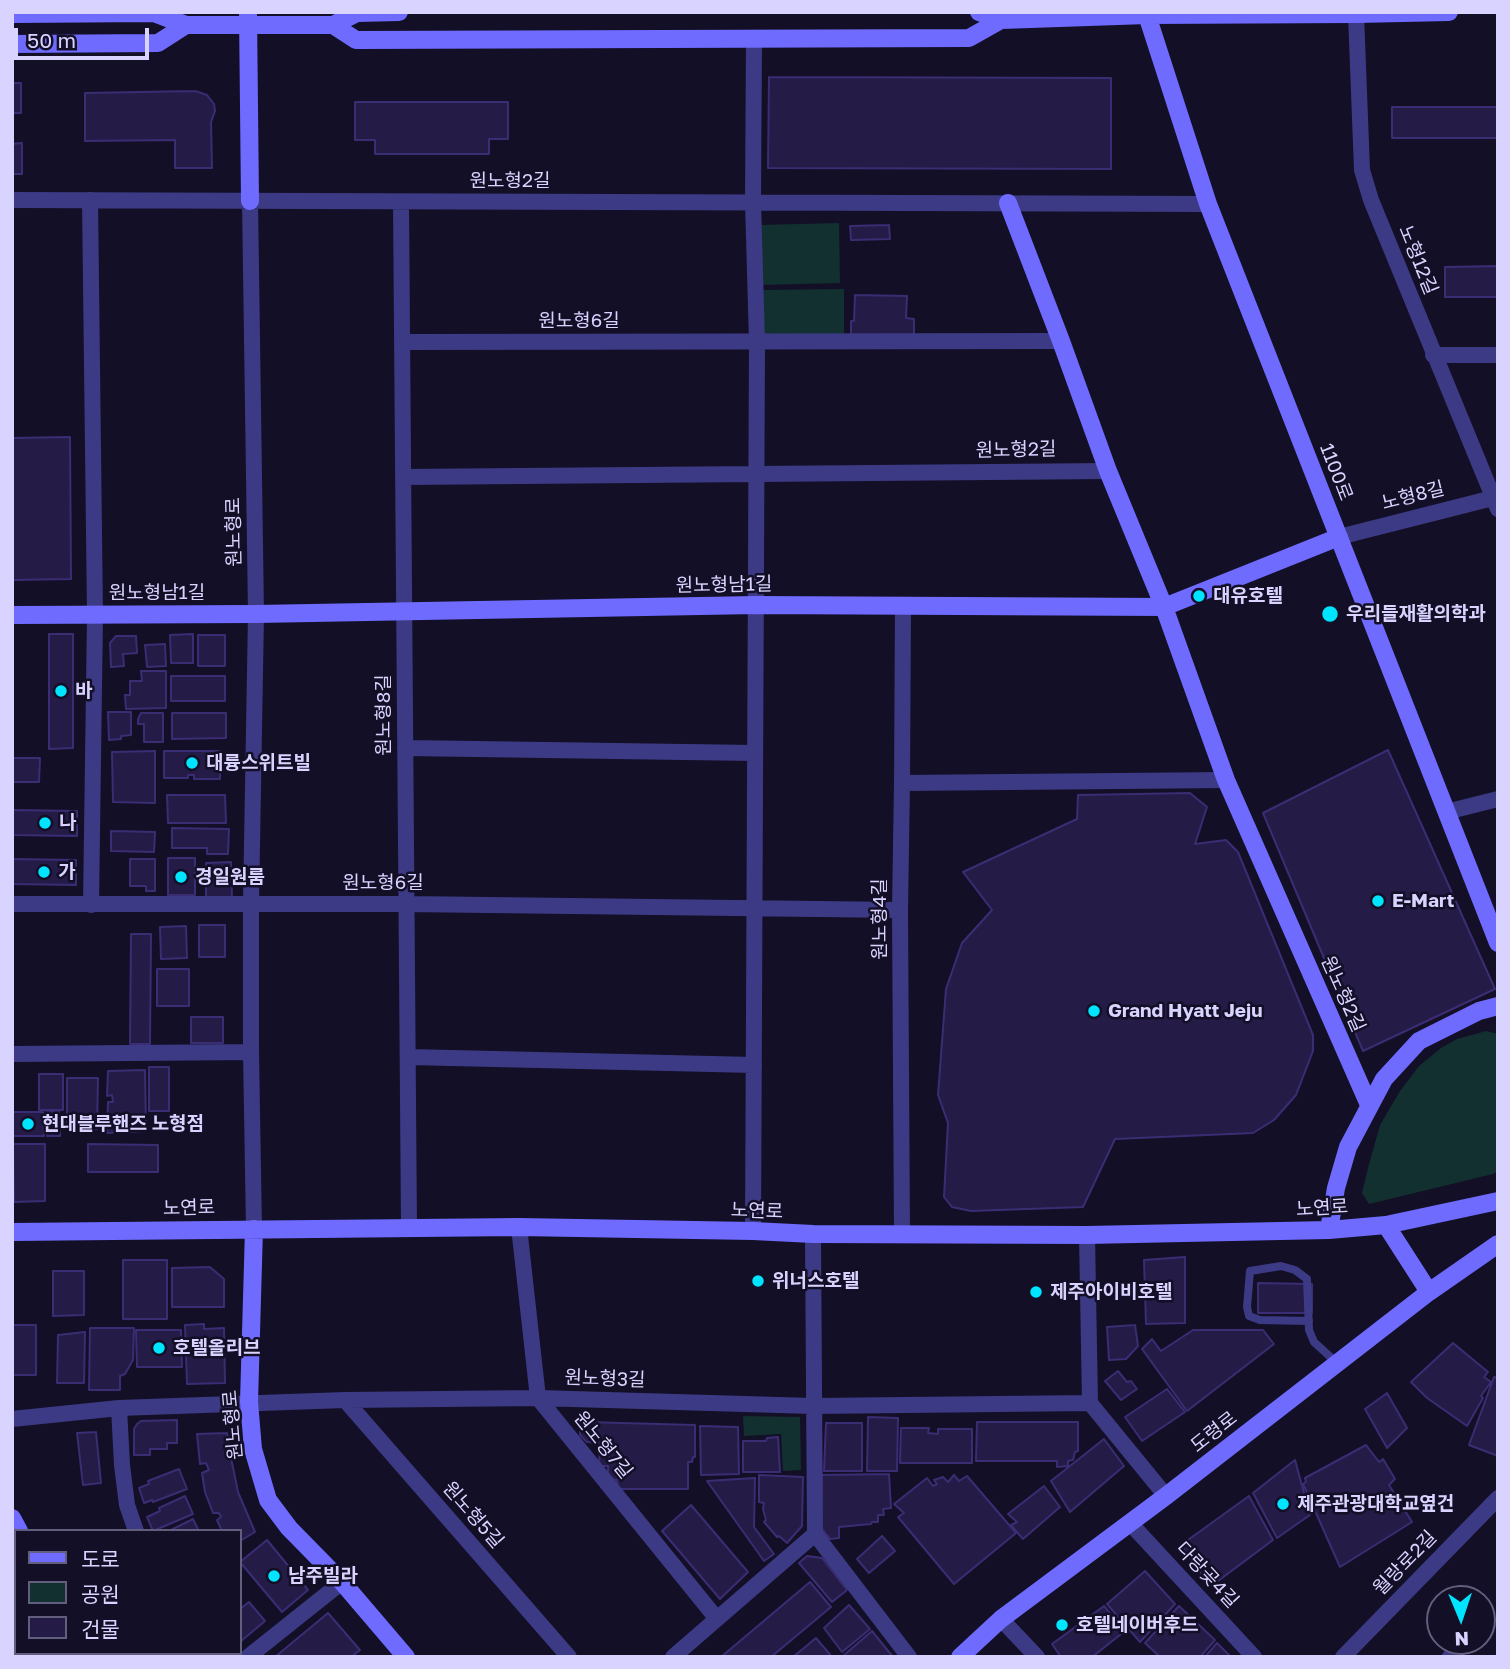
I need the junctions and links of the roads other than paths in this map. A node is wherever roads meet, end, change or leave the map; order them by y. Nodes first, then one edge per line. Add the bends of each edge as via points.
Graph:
1 (399, 12) edge
2 (979, 12) edge
3 (1449, 12) edge
4 (1147, 13) edge
5 (12, 14) edge
6 (1356, 14) junction
7 (248, 19) edge
8 (1001, 20) junction
9 (186, 25) junction
10 (333, 25) junction
11 (754, 38) junction
12 (12, 44) edge
13 (12, 200) edge
14 (90, 201) junction
15 (250, 201) junction
16 (401, 202) junction
17 (753, 202) junction
18 (1008, 204) junction
19 (1208, 204) junction
20 (1061, 341) junction
21 (402, 342) junction
22 (757, 342) junction
23 (1433, 355) junction
24 (1498, 355) edge
25 (1108, 471) junction
26 (756, 474) junction
27 (403, 477) junction
28 (1496, 502) edge
29 (1339, 537) junction
30 (756, 605) junction
31 (903, 605) junction
32 (1164, 607) junction
33 (404, 611) junction
34 (256, 614) junction
35 (12, 615) edge
36 (95, 615) junction
37 (405, 748) junction
38 (755, 753) junction
39 (1226, 780) junction
40 (902, 783) junction
41 (1498, 799) edge
42 (1446, 812) junction
43 (251, 903) junction
44 (12, 904) edge
45 (407, 904) junction
46 (91, 905) junction
47 (754, 908) junction
48 (900, 910) junction
49 (1493, 918) edge
50 (1498, 943) edge
51 (1498, 1006) edge
52 (251, 1052) junction
53 (12, 1054) edge
54 (408, 1057) junction
55 (754, 1065) junction
56 (1369, 1105) junction
57 (1498, 1201) edge
58 (1386, 1225) junction
59 (519, 1227) junction
60 (409, 1228) junction
61 (254, 1229) junction
62 (1329, 1230) junction
63 (12, 1231) edge
64 (753, 1231) junction
65 (813, 1234) junction
66 (902, 1234) junction
67 (1087, 1235) junction
68 (1495, 1247) edge
69 (1429, 1292) junction
70 (1309, 1321) junction
71 (1337, 1363) junction
72 (538, 1398) junction
73 (345, 1400) junction
74 (249, 1402) junction
75 (1090, 1403) junction
76 (813, 1406) junction
77 (119, 1408) junction
78 (12, 1419) edge
79 (1167, 1496) junction
80 (1498, 1498) edge
81 (1130, 1523) junction
82 (135, 1529) edge
83 (815, 1534) junction
84 (342, 1583) junction
85 (717, 1619) junction
86 (1001, 1619) junction
87 (248, 1657) edge
88 (406, 1657) edge
89 (569, 1657) edge
90 (673, 1657) edge
91 (909, 1657) edge
92 (960, 1657) edge
93 (1037, 1657) edge
94 (1254, 1657) edge
95 (1343, 1657) edge

1 - 10 main road via 357,13
2 - 8 main road
3 - 6 main road
4 - 6 main road
4 - 8 main road
4 - 19 main road, 1100로
5 - 9 main road via 154,13
6 - 23 street, 노형12길 via 1363,170
7 - 9 main road
7 - 10 main road
7 - 15 main road, 원노형로
8 - 11 main road via 969,38
9 - 12 main road via 158,44
10 - 11 main road via 356,40
11 - 17 street
13 - 14 street, 원노형2길
14 - 15 street, 원노형2길
14 - 36 street, 원노형남1길
15 - 16 street, 원노형2길
15 - 34 street, 원노형로
16 - 17 street, 원노형2길
16 - 21 street, 원노형8길
17 - 18 street, 원노형2길
17 - 22 street
18 - 19 street, 원노형2길
18 - 20 main road, 원노형2길
19 - 29 main road, 1100로
20 - 22 street
20 - 25 main road, 원노형2길
21 - 22 street, 원노형6길
21 - 27 street, 원노형8길
22 - 26 street
23 - 24 street
23 - 28 street, 노형12길
25 - 26 street, 원노형2길
25 - 32 main road, 원노형2길
26 - 27 street
26 - 30 street
27 - 33 street, 원노형8길
28 - 29 street, 노형8길
29 - 32 main road, 원노형남1길
29 - 42 main road, 1100로
30 - 31 main road, 원노형남1길
30 - 33 main road, 원노형남1길
30 - 38 street
31 - 32 main road, 원노형남1길
31 - 40 street, 원노형4길
32 - 39 main road, 원노형2길
33 - 34 main road, 원노형남1길
33 - 37 street, 원노형8길
34 - 36 main road, 원노형남1길
34 - 43 street, 원노형로
35 - 36 main road, 원노형남1길
36 - 46 street, 원노형남1길
37 - 38 street
37 - 45 street, 원노형8길
38 - 47 street
39 - 40 street
39 - 56 main road, 원노형2길
40 - 48 street, 원노형4길
41 - 42 street
42 - 49 main road, 1100로
43 - 45 street, 원노형6길
43 - 46 street, 원노형6길
43 - 52 street, 원노형로
44 - 46 street, 원노형6길
45 - 47 street, 원노형6길
45 - 54 street, 원노형8길
47 - 48 street, 원노형6길
47 - 55 street
48 - 66 street, 원노형4길
49 - 50 main road, 1100로
51 - 56 main road via 1419,1041 1384,1079
52 - 53 street
52 - 61 street, 원노형로
54 - 55 street
54 - 60 street, 원노형8길
55 - 64 street
56 - 62 main road via 1348,1147
57 - 58 main road, 노연로
58 - 62 main road, 노연로
58 - 69 main road
59 - 60 main road, 노연로
59 - 64 main road, 노연로
59 - 72 street
60 - 61 main road, 노연로
61 - 63 main road, 노연로
61 - 74 main road, 원노형로
62 - 67 main road, 노연로
64 - 65 main road, 노연로
65 - 66 main road, 노연로
65 - 76 street
66 - 67 main road, 노연로
67 - 75 street
68 - 69 main road, 도령로
69 - 71 main road, 도령로
70 - 70 lane via 1307,1279 1281,1266 1250,1271 1249,1316
70 - 71 lane via 1314,1342
71 - 79 main road, 도령로
72 - 73 street, 원노형3길
72 - 76 street, 원노형3길
72 - 85 street, 원노형7길
73 - 74 street, 원노형3길
73 - 89 street, 원노형5길
74 - 77 street, 원노형3길
74 - 84 main road, 원노형로 via 253,1449 268,1500
75 - 76 street, 원노형3길
75 - 79 street
76 - 83 street
77 - 78 street, 원노형3길
77 - 82 street via 125,1491
79 - 81 main road, 도령로
80 - 95 street, 월랑로2길
81 - 86 main road, 도령로
81 - 94 street, 다랑곶4길
83 - 85 street
83 - 91 street
84 - 87 street
84 - 88 main road, 원노형로
85 - 90 street
86 - 92 main road, 도령로
86 - 93 street

